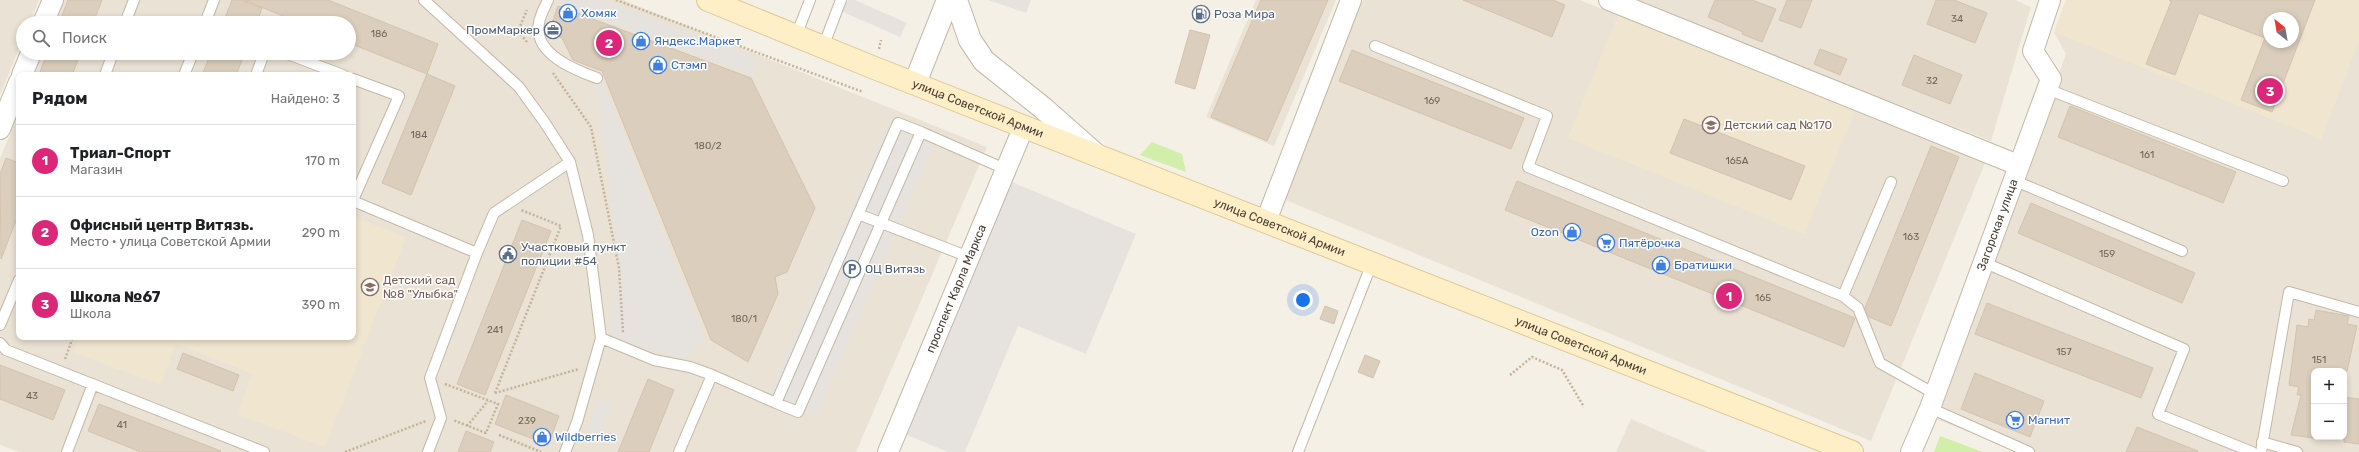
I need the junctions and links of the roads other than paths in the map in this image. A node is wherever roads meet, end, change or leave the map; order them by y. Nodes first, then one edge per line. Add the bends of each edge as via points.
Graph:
1 (53, 0) edge
2 (134, 0) edge
3 (214, 0) edge
4 (424, 0) edge
5 (548, 0) edge
6 (708, 0) edge
7 (810, 0) edge
8 (841, 0) edge
9 (948, 0) edge
10 (956, 0) edge
11 (1351, 0) edge
12 (1609, 0) edge
13 (2050, 0) edge
14 (46, 16) edge
15 (128, 16) edge
16 (208, 16) edge
17 (796, 36) junction
18 (823, 46) junction
19 (1375, 46) dead end
20 (28, 60) edge
21 (110, 60) edge
22 (190, 60) edge
23 (261, 60) edge
24 (303, 60) edge
25 (23, 72) edge
26 (106, 72) edge
27 (185, 72) edge
28 (257, 72) edge
29 (335, 72) edge
30 (597, 78) dead end
31 (356, 80) edge
32 (915, 83) junction
33 (16, 89) edge
34 (2047, 89) junction
35 (1024, 126) junction
36 (0, 129) edge
37 (921, 132) junction
38 (1095, 154) junction
39 (570, 162) junction
40 (1005, 168) junction
41 (2016, 173) junction
42 (2283, 181) dead end
43 (1891, 182) dead end
44 (356, 194) edge
45 (356, 202) edge
46 (858, 214) junction
47 (1266, 221) junction
48 (881, 223) junction
49 (2182, 252) dead end
50 (477, 253) junction
51 (969, 257) junction
52 (1983, 262) junction
53 (1372, 263) junction
54 (16, 287) edge
55 (1843, 296) junction
56 (2359, 312) edge
57 (0, 325) edge
58 (601, 338) junction
59 (0, 343) edge
60 (712, 375) junction
61 (93, 384) junction
62 (1932, 401) junction
63 (776, 403) junction
64 (2262, 447) edge
65 (67, 452) edge
66 (264, 452) edge
67 (428, 452) edge
68 (565, 452) edge
69 (679, 452) edge
70 (888, 452) edge
71 (1298, 452) edge
72 (1852, 452) edge
73 (1911, 452) edge
74 (2029, 452) edge
75 (2252, 452) edge
76 (2297, 452) edge

1 - 14 street
2 - 15 lane
3 - 16 lane
4 - 39 lane via 518,87 545,122
5 - 30 lane via 538,24 542,42 556,59
6 - 17 main road, улица Советской Армии
7 - 17 lane
8 - 18 lane
9 - 32 street
10 - 38 street via 970,40 984,61
11 - 47 street
12 - 41 street
13 - 34 street, Загорская улица via 2033,51 2051,78
17 - 18 main road, улица Советской Армии
18 - 32 main road, улица Советской Армии
19 - 55 lane via 1547,116 1528,167
20 - 25 street
21 - 26 lane
22 - 27 lane
23 - 28 lane
24 - 29 lane
31 - 44 lane via 398,96
32 - 35 main road, улица Советской Армии
33 - 36 street
34 - 41 street, Загорская улица
34 - 42 lane
35 - 38 main road, улица Советской Армии
35 - 40 street, проспект Карла Маркса
37 - 40 lane
37 - 46 lane via 898,123
37 - 48 lane
38 - 47 main road, улица Советской Армии
39 - 50 lane via 494,212
39 - 58 lane via 588,235
40 - 51 street, проспект Карла Маркса
41 - 49 lane
41 - 52 street, Загорская улица
43 - 55 lane
45 - 50 lane
46 - 48 lane
46 - 63 lane
47 - 53 main road, улица Советской Армии
48 - 51 lane
48 - 63 lane via 798,412
50 - 67 lane via 430,378 441,418
51 - 70 street, проспект Карла Маркса
52 - 62 street, Загорская улица
52 - 75 lane via 2184,349 2158,414
53 - 71 lane
53 - 72 main road, улица Советской Армии
54 - 57 lane
55 - 62 lane via 1858,308 1880,363
56 - 64 lane via 2289,292
58 - 60 lane via 654,360 690,367
58 - 68 lane
59 - 61 lane via 6,350
60 - 63 lane
60 - 69 lane
61 - 65 lane
61 - 66 lane
62 - 73 street, Загорская улица
62 - 74 lane
64 - 76 lane

